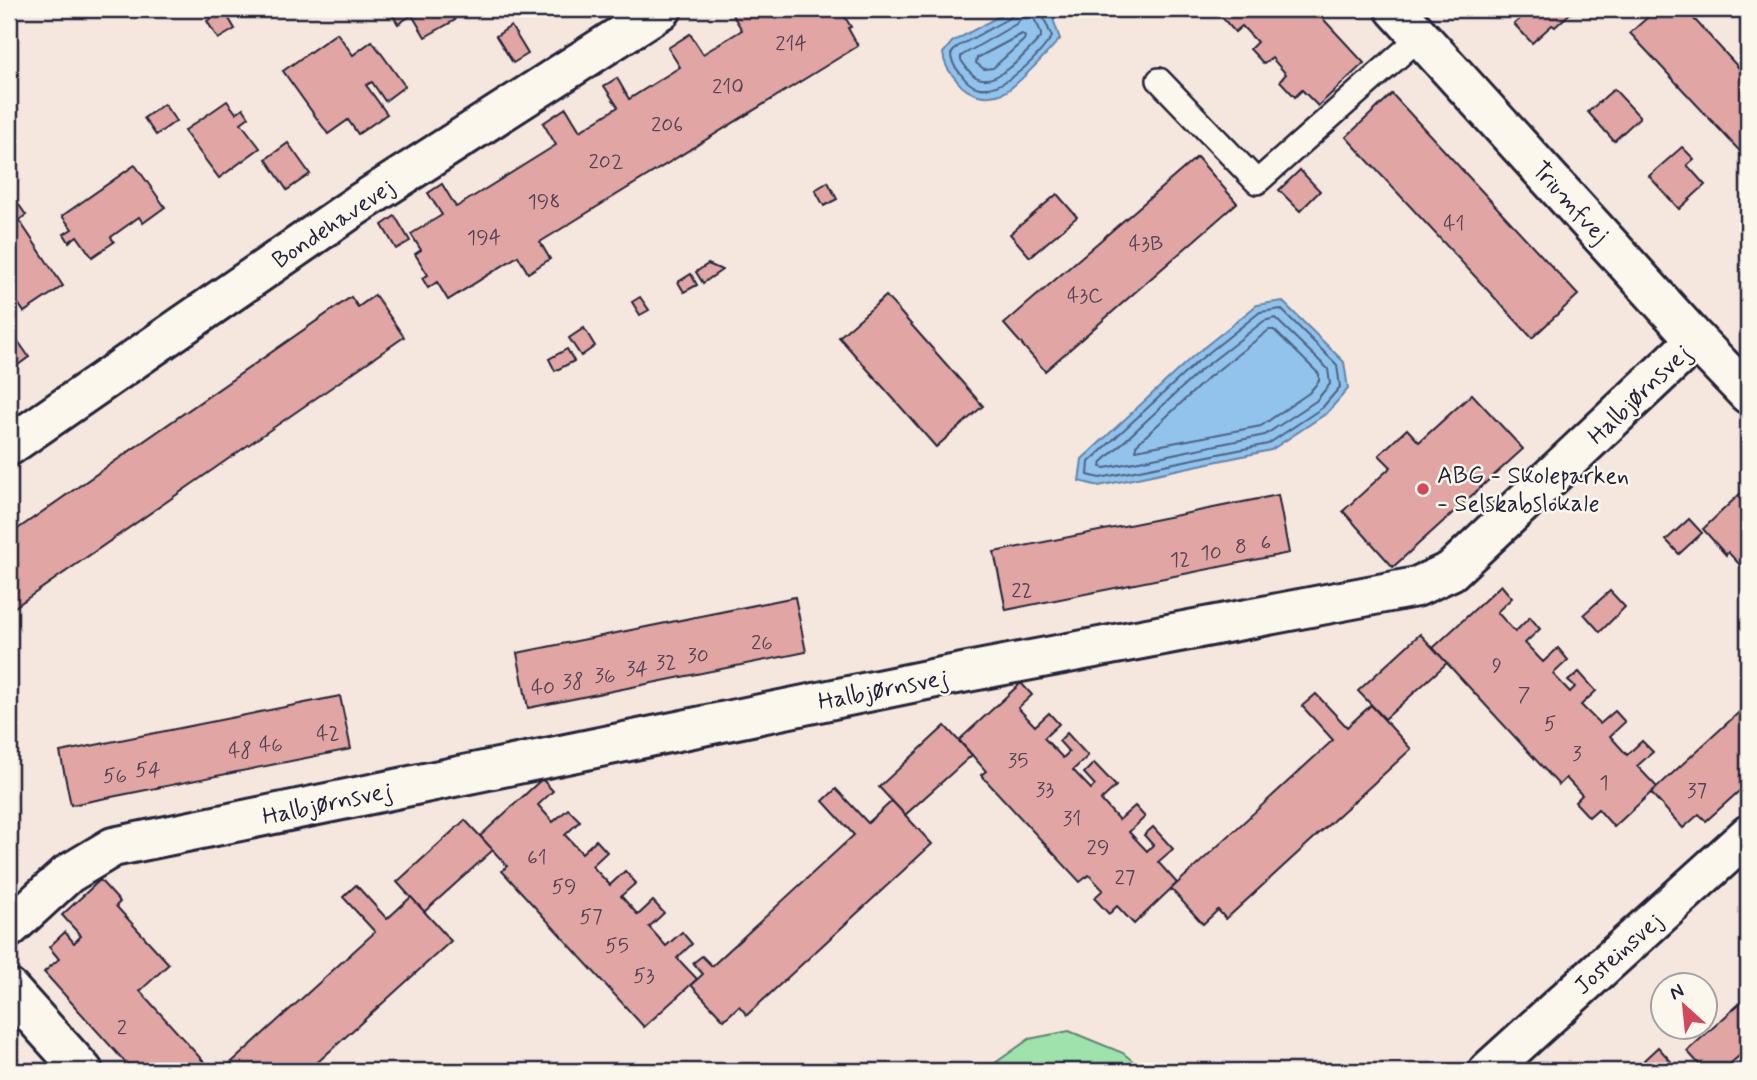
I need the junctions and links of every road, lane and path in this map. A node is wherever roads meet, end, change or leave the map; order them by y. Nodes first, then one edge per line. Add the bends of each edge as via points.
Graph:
1 (662, 9) edge
2 (1395, 9) edge
3 (1420, 37) junction
4 (1159, 79) dead end
5 (1696, 340) junction
6 (1748, 394) edge
7 (9, 446) edge
8 (1748, 835) edge
9 (9, 928) edge
10 (9, 989) edge
11 (83, 1071) edge
12 (1488, 1071) edge

1 - 7 street, Bondehavevej via 339,217
2 - 3 street, Triumfvej
3 - 4 lane via 1257,182
3 - 5 street, Triumfvej
5 - 6 street, Triumfvej
5 - 9 street, Halbjørnsvej via 1451,571 1416,587 936,678 113,847 68,874
8 - 12 street, Josteinsvej
10 - 11 street

